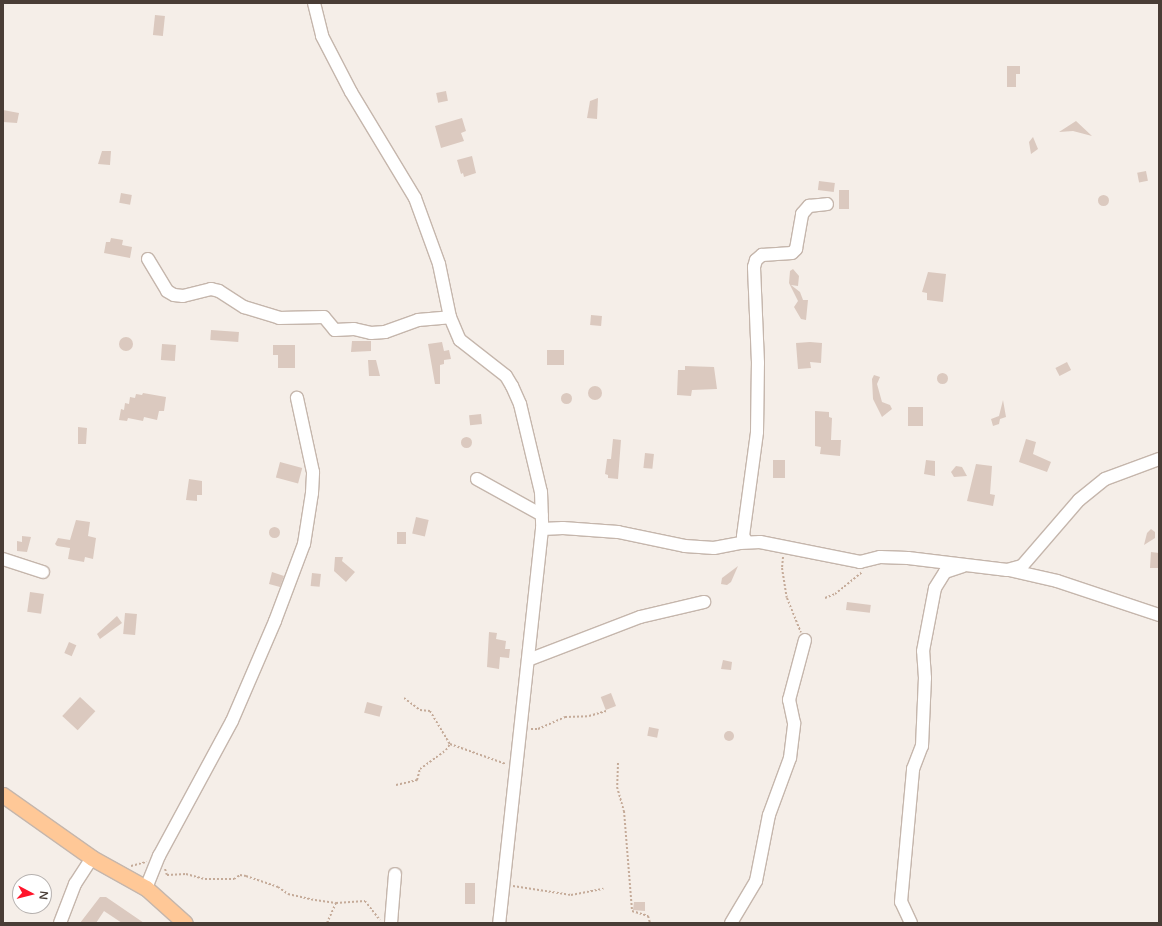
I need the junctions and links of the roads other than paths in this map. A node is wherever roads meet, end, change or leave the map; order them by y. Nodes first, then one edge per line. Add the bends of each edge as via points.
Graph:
1 (314, 3) edge
2 (827, 204) dead end
3 (148, 260) dead end
4 (450, 317) junction
5 (297, 398) dead end
6 (1159, 459) edge
7 (477, 479) dead end
8 (542, 515) junction
9 (542, 529) junction
10 (747, 542) junction
11 (3, 559) edge
12 (966, 565) junction
13 (1007, 570) junction
14 (43, 572) dead end
15 (704, 602) dead end
16 (1159, 615) edge
17 (805, 640) road end
18 (528, 660) junction
19 (3, 795) edge
20 (92, 858) junction
21 (395, 874) dead end
22 (146, 888) junction
23 (60, 923) edge
24 (185, 923) edge
25 (391, 923) edge
26 (499, 923) edge
27 (731, 923) edge
28 (911, 923) edge

1 - 4 street via 322,36 344,79 415,198 439,264
2 - 10 street via 808,206 802,214 796,249 792,253 762,256 756,260 754,267 758,363 757,432 743,536
3 - 4 street via 167,291 174,295 182,296 211,289 219,291 244,307 279,318 324,317 335,330 354,329 371,334 385,332 418,320
4 - 8 street via 460,340 506,376 512,386 520,404 536,471
5 - 22 street via 313,472 304,544 232,721 157,860
6 - 13 street via 1105,480 1079,500 1022,566
7 - 8 street
8 - 9 street
9 - 10 street via 618,532 706,548
9 - 18 street
10 - 12 street via 784,546 860,562 866,559 908,558
11 - 14 street
12 - 13 street
12 - 28 street via 946,572 935,588 923,651 925,678 922,746 913,769 901,902
13 - 16 street via 1057,581
15 - 18 street via 640,617
17 - 27 street via 789,700 794,723 790,758 769,815 756,881
18 - 26 street
19 - 20 main road
20 - 22 main road
20 - 23 street via 76,884
21 - 25 street
22 - 24 main road

